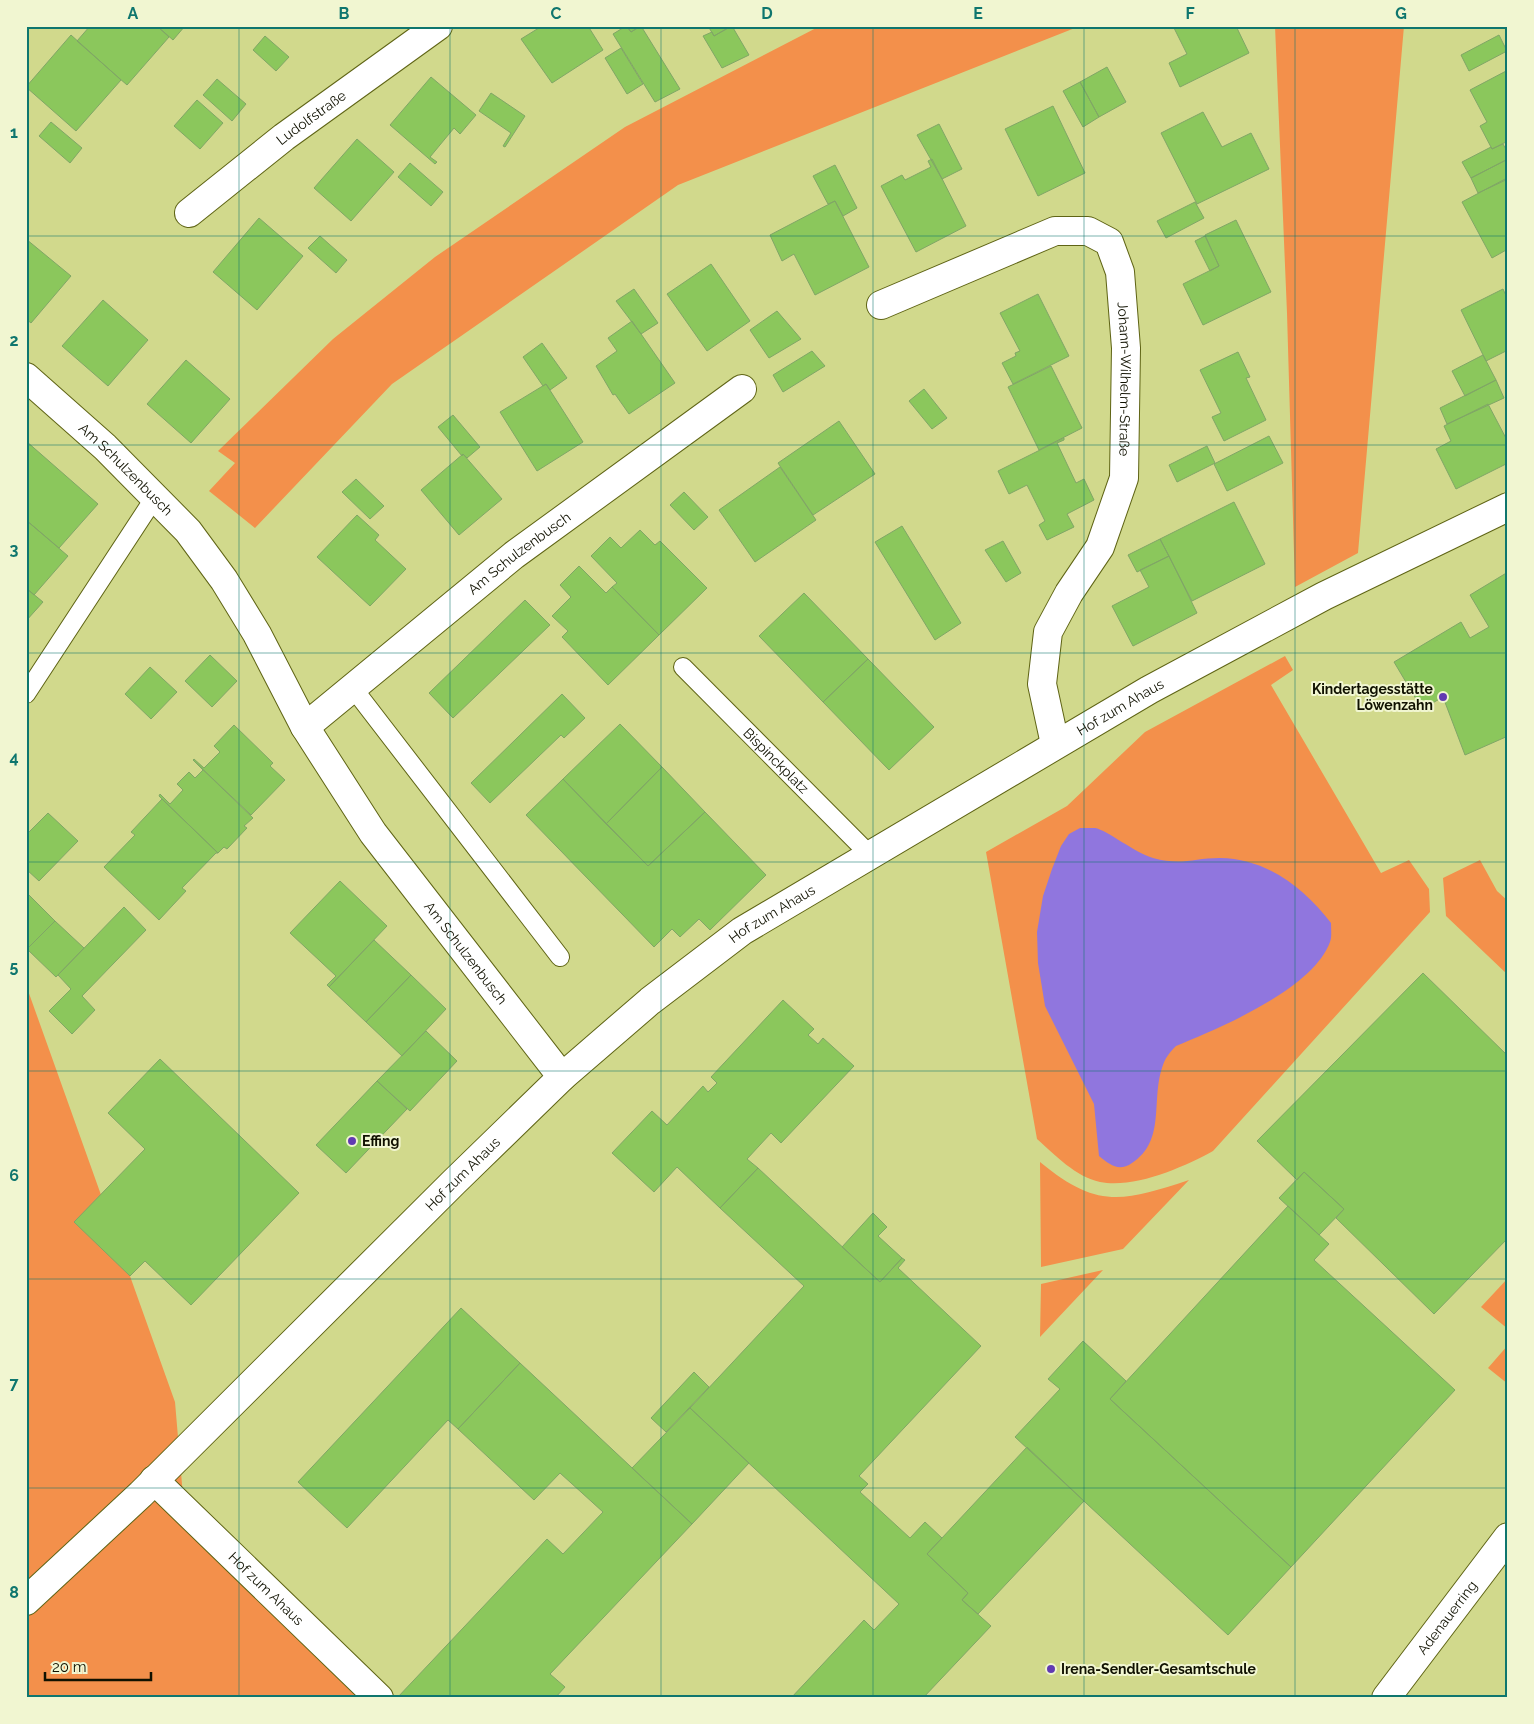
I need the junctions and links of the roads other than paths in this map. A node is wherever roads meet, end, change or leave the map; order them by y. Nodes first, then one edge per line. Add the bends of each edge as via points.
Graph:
1 (438, 26) edge
2 (188, 214) dead end
3 (881, 304) dead end
4 (26, 377) edge
5 (742, 389) dead end
6 (155, 497) junction
7 (1508, 507) edge
8 (683, 667) dead end
9 (353, 688) junction
10 (26, 694) edge
11 (305, 727) junction
12 (1055, 744) junction
13 (869, 854) junction
14 (560, 957) dead end
15 (562, 1077) junction
16 (154, 1480) junction
17 (1508, 1537) edge
18 (26, 1601) edge
19 (379, 1698) edge
20 (1386, 1698) edge

1 - 2 street, Ludolfstraße via 284,137
3 - 12 street, Johann-Wilhelm-Straße via 1055,231 1088,231 1109,242 1120,272 1126,348 1124,478 1100,547 1048,632 1042,684
4 - 6 street, Am Schulzenbusch via 105,447
5 - 9 street, Am Schulzenbusch via 514,555
6 - 10 lane
6 - 11 street, Am Schulzenbusch via 188,531 224,580 257,634
7 - 12 street, Hof zum Ahaus via 1324,596
8 - 13 lane, Bispinckplatz
9 - 11 street, Am Schulzenbusch
9 - 14 lane
11 - 15 street, Am Schulzenbusch via 373,833
12 - 13 street, Hof zum Ahaus
13 - 15 street, Hof zum Ahaus via 742,931 650,1001
15 - 16 street, Hof zum Ahaus
16 - 18 street, Hof zum Ahaus
16 - 19 street, Hof zum Ahaus
17 - 20 street, Adenauerring

